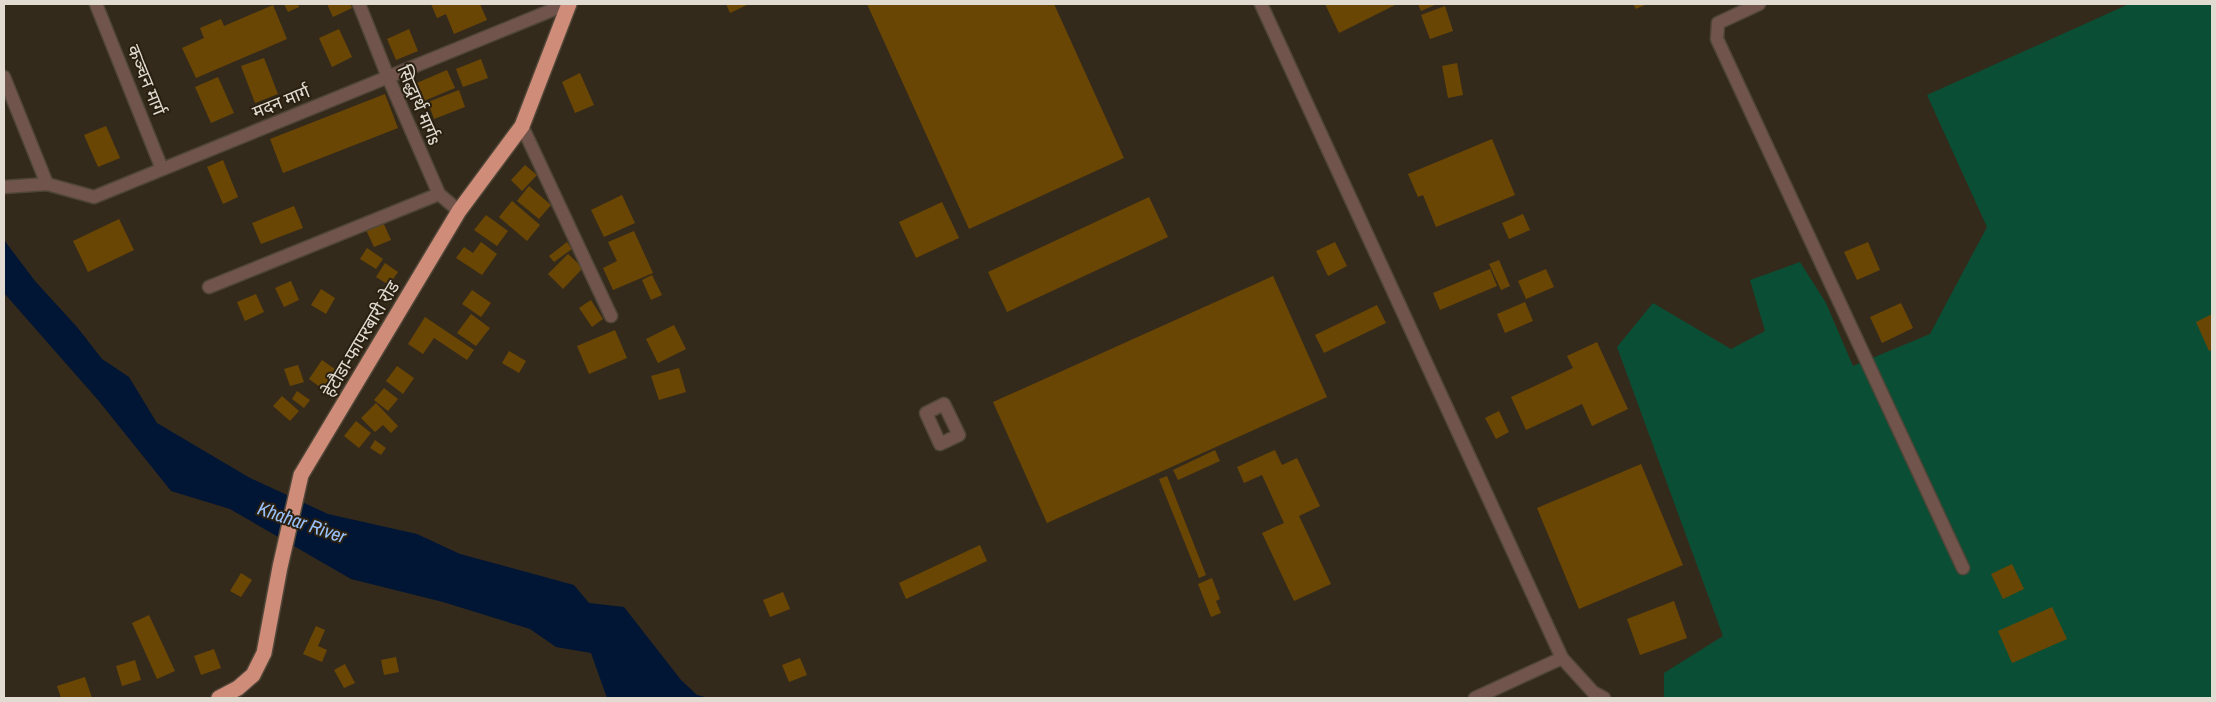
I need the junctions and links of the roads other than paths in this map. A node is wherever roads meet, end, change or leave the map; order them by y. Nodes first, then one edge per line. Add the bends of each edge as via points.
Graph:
1 (96, 4) edge
2 (360, 4) edge
3 (567, 4) edge
4 (1261, 4) edge
5 (1759, 4) edge
6 (4, 77) edge
7 (388, 77) junction
8 (522, 126) junction
9 (162, 169) junction
10 (47, 184) junction
11 (4, 187) edge
12 (439, 194) junction
13 (459, 211) junction
14 (209, 287) dead end
15 (611, 316) dead end
16 (1963, 568) dead end
17 (1562, 658) junction
18 (219, 698) edge
19 (1475, 698) edge
20 (1604, 698) edge

1 - 9 street, कञ्चन मार्ग
2 - 7 street, सिद्धार्थ मार्गs
3 - 7 street, मदन मार्ग
3 - 8 highway, हेटौडा-फापरबारी रोड
4 - 17 street
5 - 16 street via 1718,22 1717,39
6 - 10 street
7 - 9 street, मदन मार्ग
7 - 12 street, सिद्धार्थ मार्गs
8 - 13 highway, हेटौडा-फापरबारी रोड
8 - 15 street
9 - 10 street, मदन मार्ग via 94,197
10 - 11 street, मदन मार्ग
12 - 13 street, सिद्धार्थ मार्गs
12 - 14 street
13 - 18 highway, हेटौडा-फापरबारी रोड via 301,476 264,653 253,675
17 - 19 street
17 - 20 street via 1593,692

